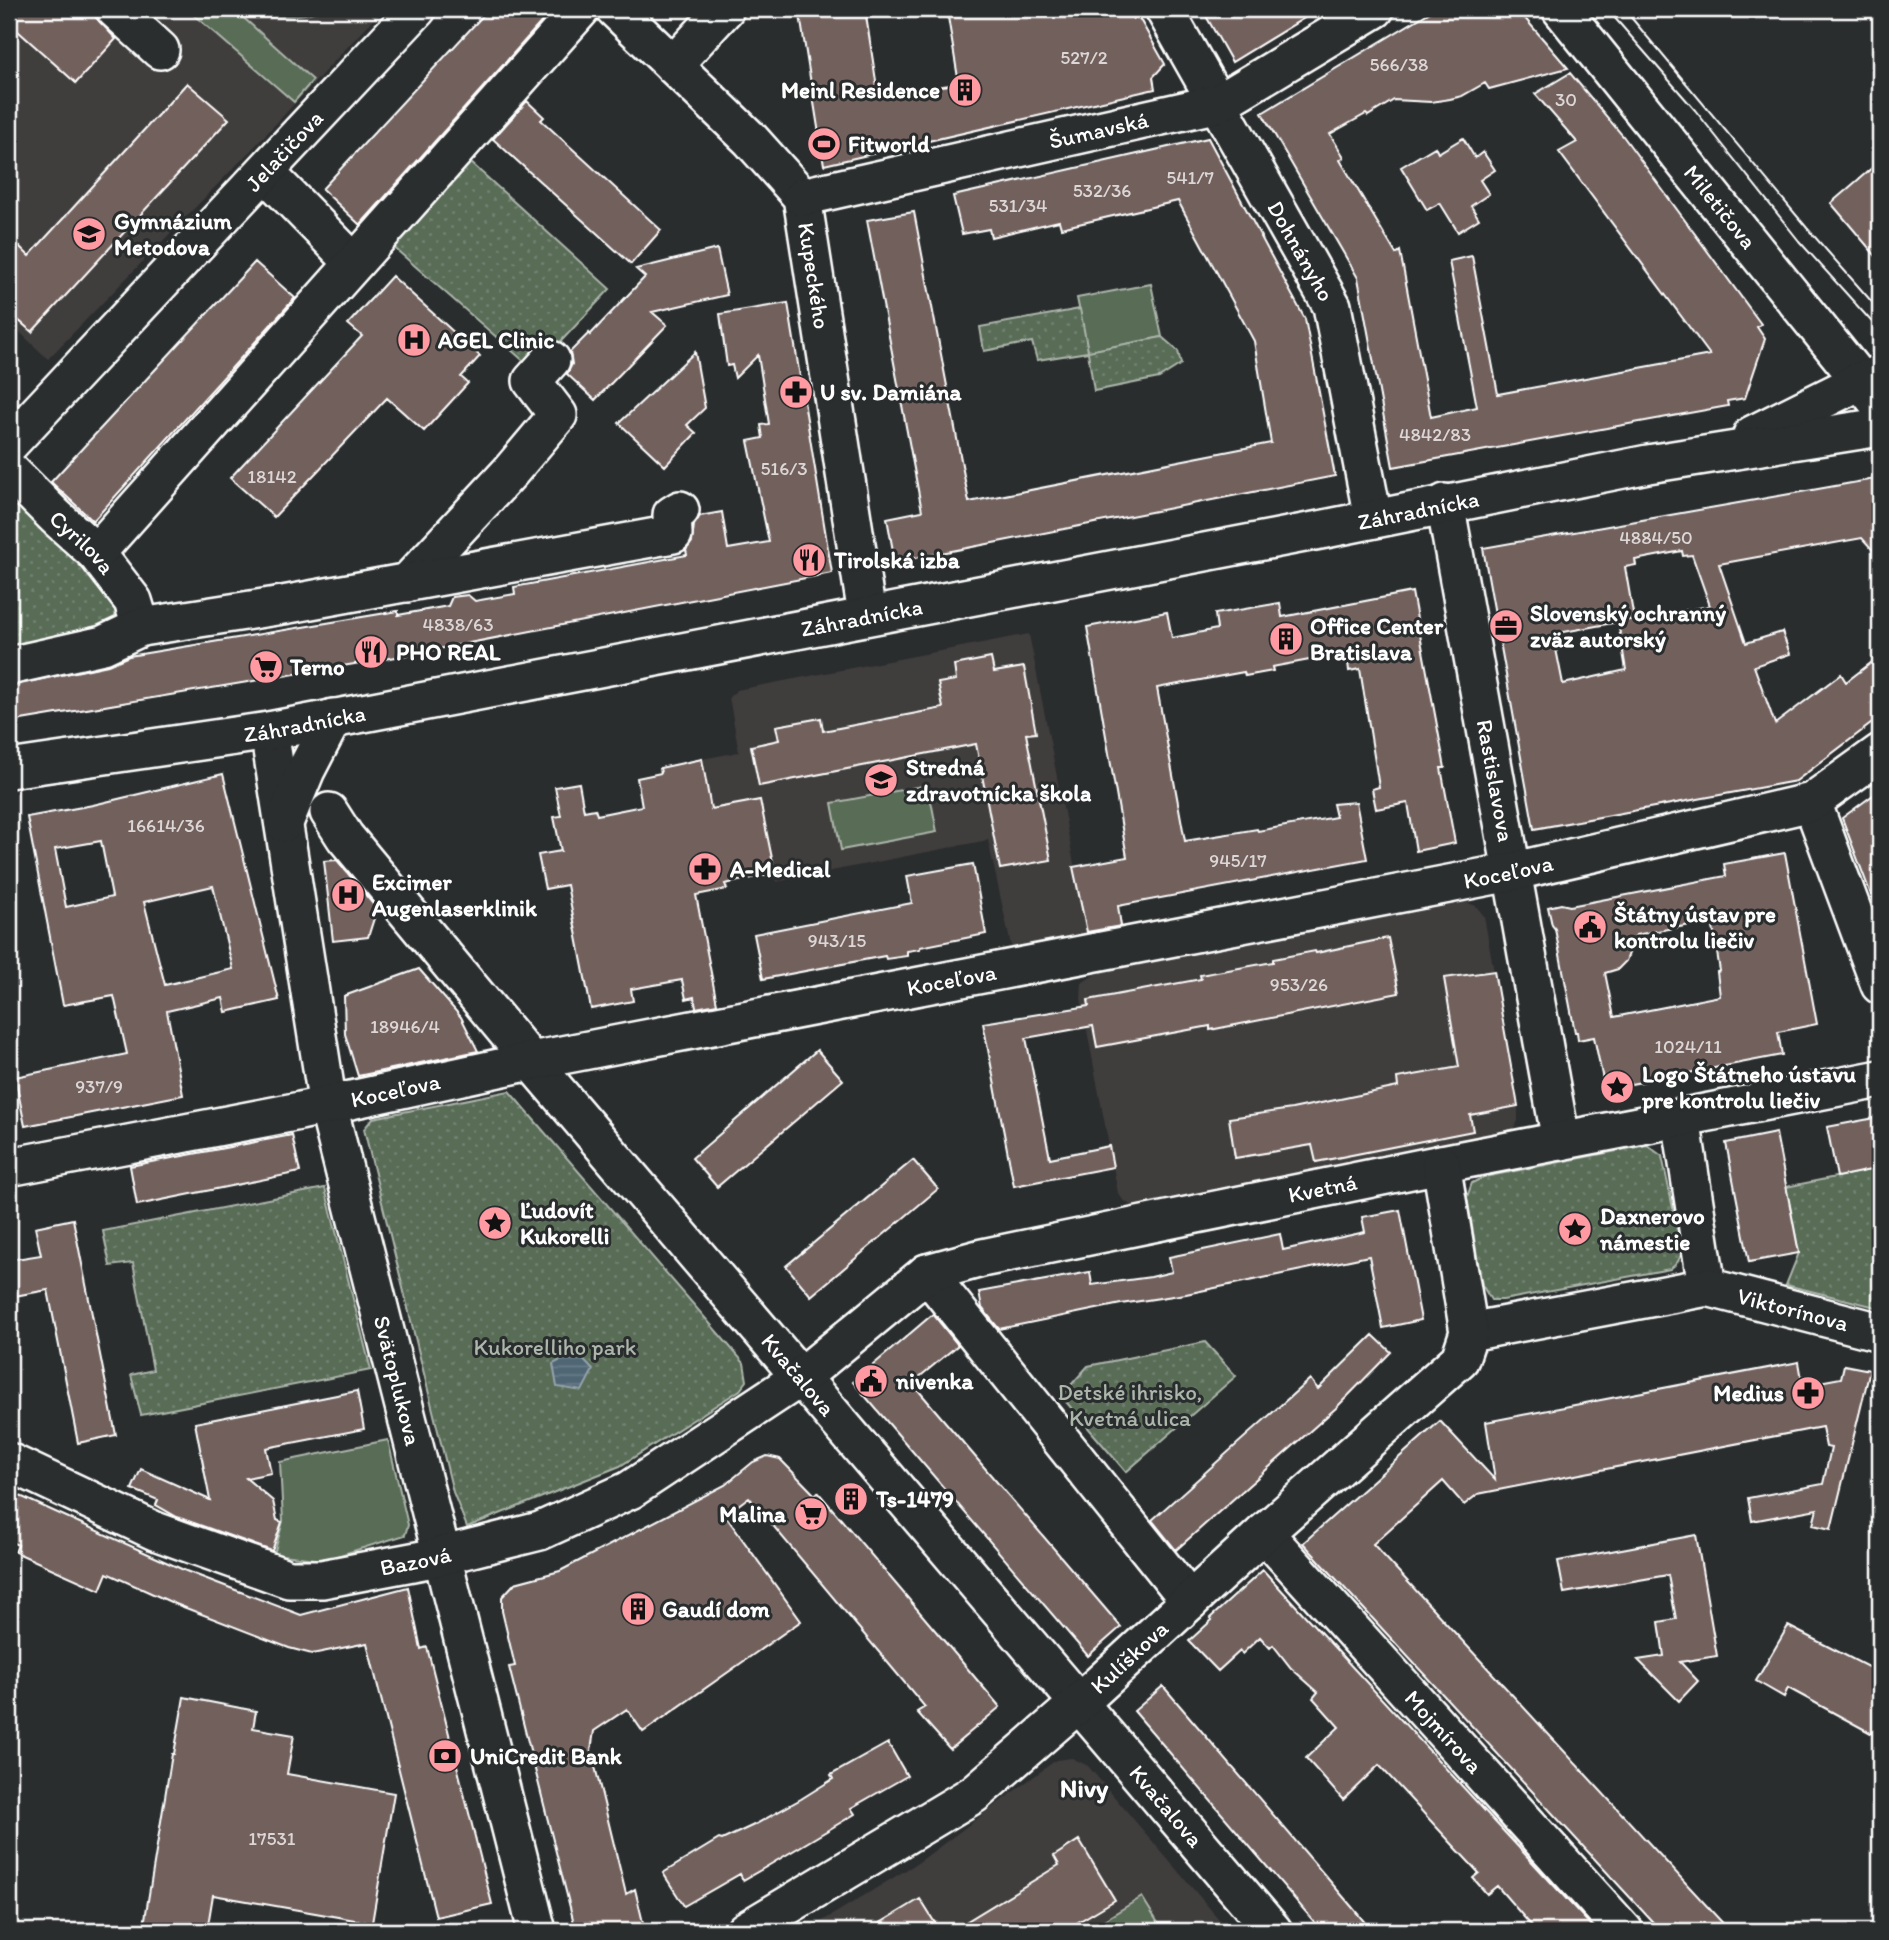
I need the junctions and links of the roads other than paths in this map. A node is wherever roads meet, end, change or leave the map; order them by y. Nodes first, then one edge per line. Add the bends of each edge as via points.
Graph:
1 (115, 9) edge
2 (417, 9) edge
3 (581, 9) edge
4 (615, 9) edge
5 (725, 9) edge
6 (1164, 9) edge
7 (1375, 9) edge
8 (1561, 9) edge
9 (160, 50) dead end
10 (673, 65) junction
11 (1219, 103) junction
12 (265, 172) junction
13 (802, 197) junction
14 (354, 263) junction
15 (551, 360) dead end
16 (1873, 387) edge
17 (1880, 427) edge
18 (9, 444) edge
19 (1713, 453) junction
20 (9, 470) edge
21 (1445, 503) junction
22 (1373, 518) junction
23 (677, 522) dead end
24 (96, 553) junction
25 (407, 583) junction
26 (867, 615) junction
27 (141, 627) junction
28 (9, 666) edge
29 (333, 718) junction
30 (269, 731) junction
31 (1880, 753) edge
32 (9, 769) edge
33 (1812, 802) junction
34 (329, 812) dead end
35 (284, 824) junction
36 (1511, 873) junction
37 (1880, 985) edge
38 (531, 1060) junction
39 (1880, 1079) edge
40 (328, 1106) junction
41 (1681, 1118) junction
42 (1561, 1141) junction
43 (1441, 1164) junction
44 (9, 1167) edge
45 (927, 1273) junction
46 (1707, 1287) junction
47 (1469, 1332) junction
48 (1880, 1332) edge
49 (801, 1377) junction
50 (9, 1462) edge
51 (1264, 1533) junction
52 (442, 1555) junction
53 (1190, 1601) junction
54 (1079, 1703) junction
55 (537, 1931) edge
56 (745, 1931) edge
57 (1273, 1931) edge
58 (1624, 1931) edge

1 - 9 street
2 - 12 street, Jelačičova
3 - 14 street
4 - 10 street, Kupeckého
5 - 10 street
6 - 11 street, Dohnányho
7 - 11 street, Šumavská
8 - 16 street, Miletičova
10 - 13 street, Kupeckého
11 - 13 street, Šumavská
11 - 22 street, Dohnányho via 1332,306
12 - 14 street
12 - 18 street, Jelačičova
13 - 26 street, Kupeckého
14 - 24 street
15 - 25 street via 532,381 558,415
16 - 19 street, Záhradnícka
17 - 19 street, Záhradnícka
19 - 21 street, Záhradnícka
20 - 24 street, Cyrilova
21 - 22 street, Záhradnícka
21 - 36 street, Rastislavova
22 - 26 street, Záhradnícka
23 - 25 street
24 - 27 street, Cyrilova via 132,601
25 - 27 street
26 - 29 street, Záhradnícka
27 - 28 street via 103,645
29 - 30 street, Záhradnícka
29 - 35 street
30 - 32 street, Záhradnícka
30 - 35 street, Svätoplukova
31 - 33 street, Koceľova
33 - 36 street, Koceľova
33 - 37 street
34 - 38 street, Kvačalova
35 - 40 street, Svätoplukova
36 - 38 street, Koceľova
36 - 42 street, Rastislavova
38 - 40 street, Koceľova
38 - 49 street, Kvačalova
39 - 41 street, Kvetná
40 - 44 street, Koceľova
40 - 52 street, Svätoplukova
41 - 42 street, Kvetná
41 - 46 street
42 - 43 street, Kvetná
43 - 45 street, Kvetná
43 - 47 street
45 - 49 street, Kvetná
45 - 53 street
46 - 47 street
46 - 48 street, Viktorínova
47 - 51 street, Kulíškova via 1460,1359
49 - 52 street, Bazová via 630,1490 540,1531
49 - 54 street, Kvačalova
50 - 52 street, Bazová via 155,1531 289,1579 322,1579
51 - 53 street, Kulíškova
51 - 58 street, Mojmírova
52 - 55 street, Svätoplukova
53 - 54 street, Kulíškova
54 - 56 street, Kulíškova via 974,1794
54 - 57 street, Kvačalova

